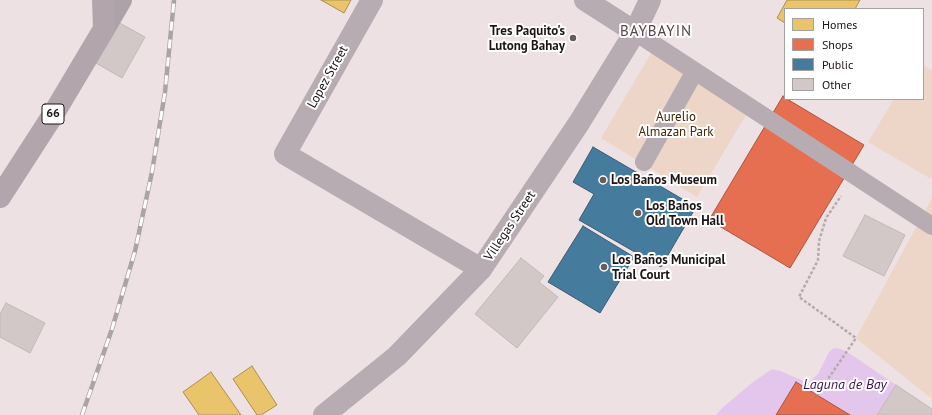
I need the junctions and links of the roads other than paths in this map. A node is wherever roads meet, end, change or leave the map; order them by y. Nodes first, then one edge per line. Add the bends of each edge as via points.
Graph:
1 (103, 0) edge
2 (121, 0) edge
3 (372, 0) edge
4 (585, 0) edge
5 (650, 0) edge
6 (104, 29) junction
7 (635, 32) junction
8 (695, 72) junction
9 (644, 162) dead end
10 (0, 197) edge
11 (932, 226) edge
12 (481, 269) junction
13 (324, 415) edge

1 - 6 main road
2 - 6 main road
3 - 12 street, Lopez Street via 285,154
4 - 7 street
5 - 7 street, Villegas Street
6 - 10 main road, 66
7 - 8 lane
7 - 12 street, Villegas Street via 578,124
8 - 9 lane
8 - 11 lane
12 - 13 street, Villegas Street via 398,356

